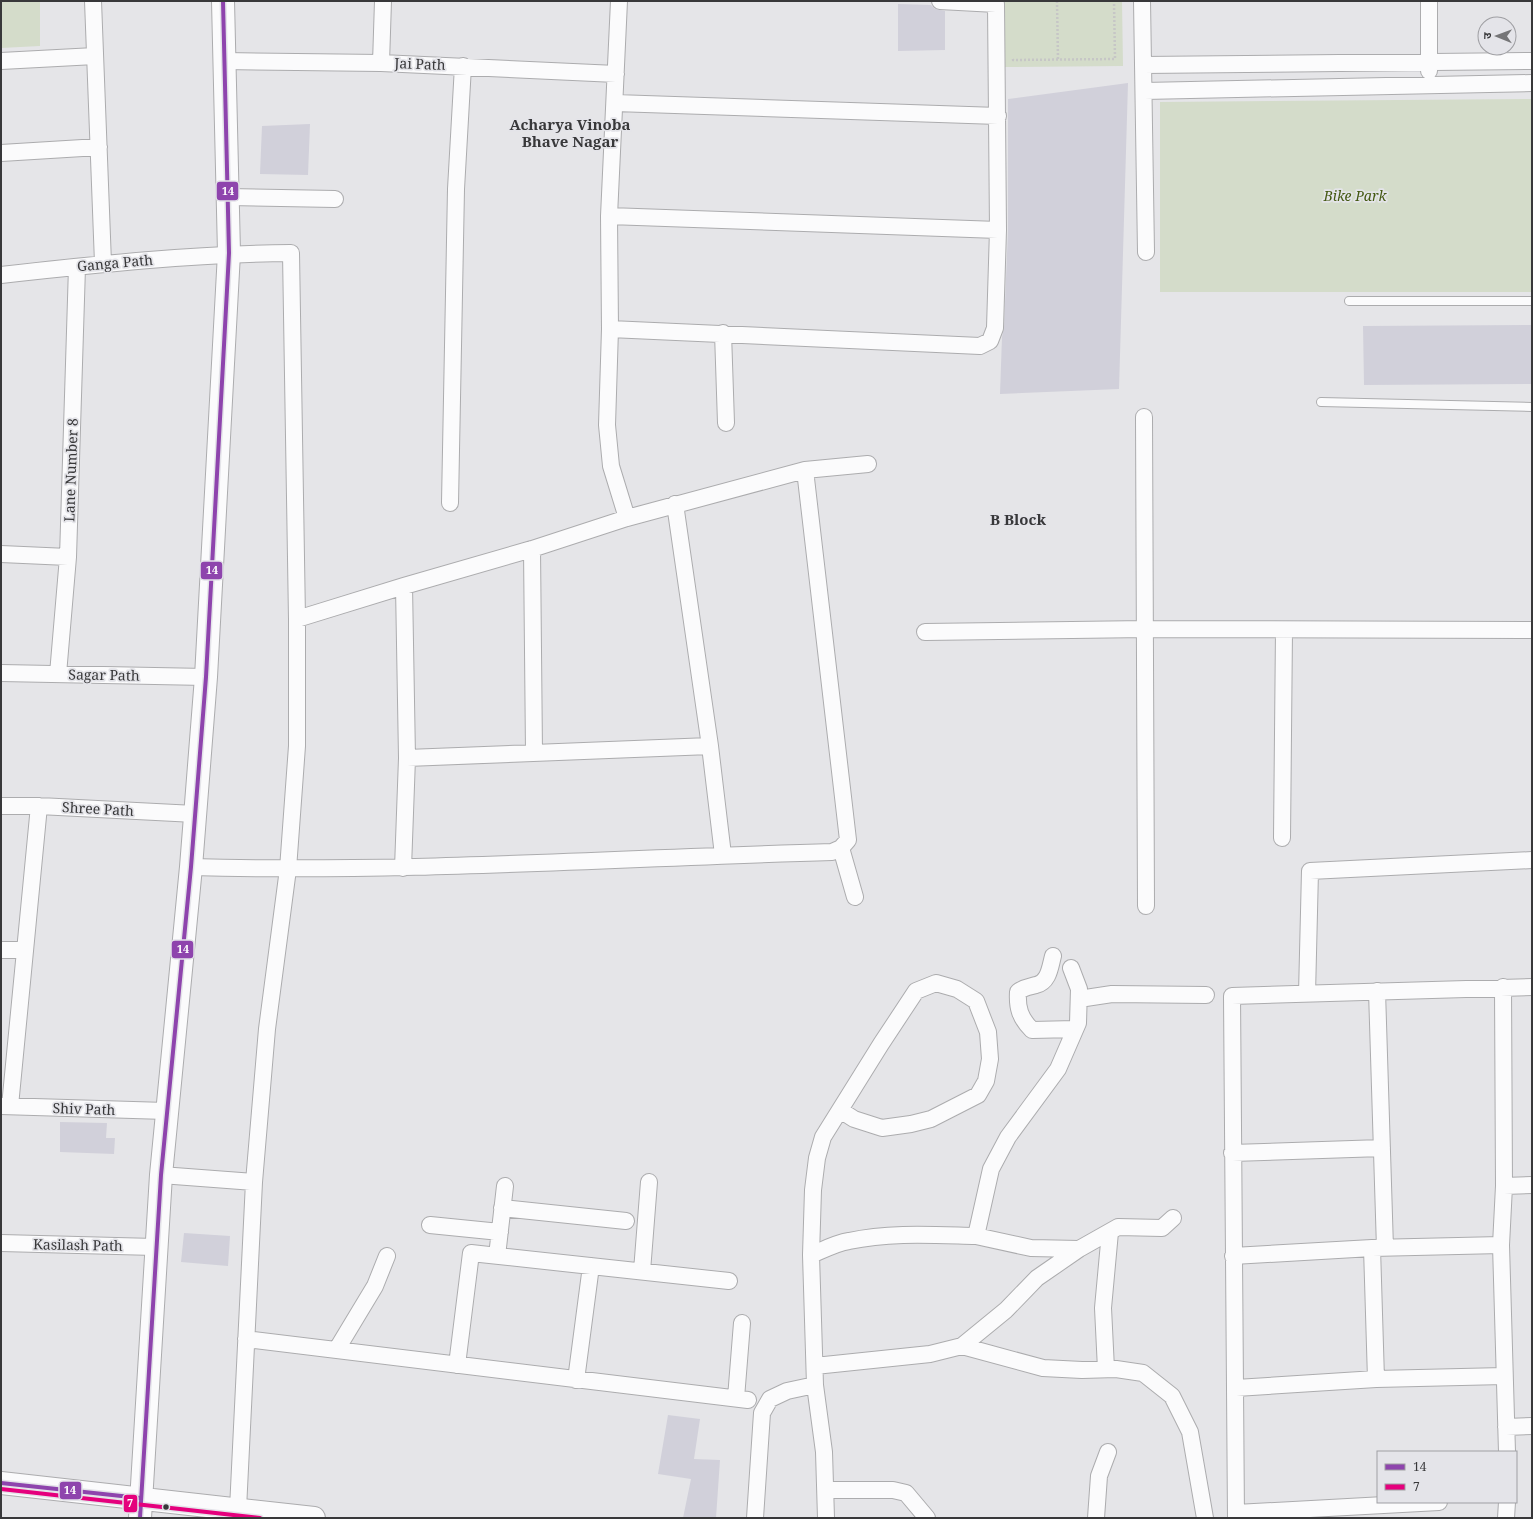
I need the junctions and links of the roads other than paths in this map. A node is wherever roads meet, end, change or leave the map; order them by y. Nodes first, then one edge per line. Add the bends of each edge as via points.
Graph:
1 (94, 1) edge
2 (223, 1) edge
3 (383, 1) edge
4 (619, 1) edge
5 (940, 1) edge
6 (1142, 1) edge
7 (1429, 1) edge
8 (95, 56) junction
9 (1, 61) edge
10 (224, 61) junction
11 (1532, 61) edge
12 (1429, 62) junction
13 (381, 63) junction
14 (1143, 65) junction
15 (463, 66) junction
16 (616, 74) junction
17 (1532, 84) edge
18 (1429, 85) junction
19 (1144, 91) junction
20 (615, 103) junction
21 (998, 116) junction
22 (99, 147) junction
23 (1, 154) edge
24 (228, 197) junction
25 (334, 199) dead end
26 (609, 216) junction
27 (998, 230) junction
28 (1146, 252) dead end
29 (229, 253) junction
30 (103, 263) junction
31 (78, 267) junction
32 (1, 275) edge
33 (1532, 300) edge
34 (1349, 301) dead end
35 (610, 329) junction
36 (723, 333) junction
37 (1321, 402) dead end
38 (1532, 407) edge
39 (1144, 417) dead end
40 (726, 423) dead end
41 (868, 464) dead end
42 (805, 470) junction
43 (450, 503) dead end
44 (676, 504) junction
45 (626, 518) junction
46 (532, 549) junction
47 (1, 554) edge
48 (68, 557) junction
49 (404, 586) junction
50 (297, 619) junction
51 (1146, 629) junction
52 (1284, 630) junction
53 (1532, 630) edge
54 (925, 632) dead end
55 (1, 673) edge
56 (58, 674) junction
57 (206, 677) junction
58 (710, 746) junction
59 (534, 753) junction
60 (407, 758) junction
61 (1, 806) edge
62 (39, 806) junction
63 (196, 814) junction
64 (1282, 838) dead end
65 (841, 848) junction
66 (723, 855) junction
67 (1532, 860) edge
68 (191, 867) junction
69 (403, 868) junction
70 (288, 870) junction
71 (855, 897) dead end
72 (1146, 906) dead end
73 (1, 950) edge
74 (25, 950) junction
75 (1053, 956) dead end
76 (1071, 968) dead end
77 (1532, 986) edge
78 (1503, 987) junction
79 (1377, 991) junction
80 (1307, 994) junction
81 (1206, 995) dead end
82 (1079, 999) junction
83 (1075, 1029) junction
84 (6, 1106) edge
85 (840, 1110) junction
86 (166, 1111) junction
87 (1382, 1148) junction
88 (1232, 1154) junction
89 (161, 1175) junction
90 (254, 1182) junction
91 (649, 1182) dead end
92 (1532, 1185) edge
93 (505, 1186) dead end
94 (1504, 1186) junction
95 (502, 1208) junction
96 (1173, 1218) dead end
97 (626, 1221) dead end
98 (430, 1225) dead end
99 (500, 1232) junction
100 (1110, 1232) junction
101 (976, 1236) junction
102 (1, 1243) edge
103 (1501, 1245) junction
104 (155, 1247) junction
105 (1378, 1248) junction
106 (1079, 1249) junction
107 (811, 1255) junction
108 (387, 1256) dead end
109 (497, 1256) junction
110 (1234, 1256) junction
111 (591, 1266) junction
112 (642, 1271) junction
113 (729, 1281) dead end
114 (742, 1323) dead end
115 (246, 1339) junction
116 (962, 1346) junction
117 (337, 1349) junction
118 (457, 1365) junction
119 (815, 1366) junction
120 (1106, 1369) junction
121 (1504, 1376) junction
122 (1376, 1379) junction
123 (576, 1380) junction
124 (815, 1385) junction
125 (1236, 1388) junction
126 (1532, 1426) edge
127 (1506, 1428) junction
128 (1506, 1451) edge
129 (1108, 1452) dead end
130 (1, 1483) edge
131 (826, 1490) junction
132 (1424, 1503) edge
133 (1507, 1503) edge
134 (140, 1508) edge
135 (238, 1509) junction
136 (1236, 1516) edge
137 (314, 1518) edge
138 (755, 1518) edge
139 (826, 1518) edge
140 (927, 1518) edge
141 (1096, 1518) edge
142 (1205, 1518) edge
143 (1506, 1518) edge

1 - 8 street
2 - 10 street
3 - 13 street
4 - 16 street
5 - 21 street via 996,4
6 - 14 street
7 - 12 street
8 - 9 street
8 - 22 street
10 - 13 street, Jai Path
10 - 24 street
11 - 12 street
12 - 14 street
12 - 18 street
13 - 15 street, Jai Path
14 - 19 street
15 - 16 street, Jai Path
15 - 43 street via 456,189
16 - 20 street
17 - 18 street
18 - 19 street
19 - 28 street
20 - 21 street
20 - 26 street
21 - 27 street
22 - 23 street
22 - 30 street
24 - 25 street
24 - 29 street
26 - 27 street
26 - 35 street
27 - 36 street via 995,328 990,342 980,346
29 - 30 street, Ganga Path
29 - 50 street, Ganga Path via 291,253
29 - 57 street
30 - 31 street, Ganga Path
31 - 32 street, Ganga Path
31 - 48 street, Lane Number 8
33 - 34 lane
35 - 36 street
35 - 45 street via 607,425 611,466
36 - 40 street
37 - 38 lane
39 - 51 street
41 - 42 street
42 - 44 street
42 - 65 street via 848,840
44 - 45 street
44 - 58 street
45 - 46 street
46 - 49 street
46 - 59 street
47 - 48 street
48 - 56 street, Lane Number 8
49 - 50 street
49 - 60 street
50 - 70 street via 297,746
51 - 52 street
51 - 54 street
51 - 72 street
52 - 53 street
52 - 64 street
55 - 56 street, Sagar Path
56 - 57 street, Sagar Path
57 - 63 street
58 - 59 street
58 - 66 street
59 - 60 street
60 - 69 street
61 - 62 street, Shree Path
62 - 63 street, Shree Path
62 - 74 street
63 - 68 street
65 - 66 street via 832,852
65 - 71 street
66 - 69 street
67 - 80 street via 1310,871
68 - 70 street
68 - 86 street
69 - 70 street
70 - 90 street via 267,1028
73 - 74 street
74 - 84 street
75 - 83 street via 1049,976 1038,985 1024,987 1018,992 1017,1000 1022,1020 1032,1030
76 - 82 street via 1079,988
77 - 78 street
78 - 79 street
78 - 94 street
79 - 80 street
79 - 87 street
80 - 88 street via 1232,996
81 - 82 street via 1112,994
82 - 83 street via 1078,1023
83 - 101 street via 1058,1069 1008,1137 991,1169
84 - 86 street, Shiv Path
85 - 85 street via 916,991 936,983 957,989 976,1001 988,1032 990,1059 986,1081 978,1095 931,1119 882,1128 854,1119
85 - 107 street via 823,1137 817,1158 813,1190
86 - 89 street
87 - 88 street
87 - 105 street
88 - 110 street
89 - 90 street
89 - 104 street
90 - 115 street
91 - 112 street
92 - 94 street
93 - 95 street
94 - 103 street
95 - 97 street
95 - 99 street
96 - 100 street via 1162,1228 1118,1227
98 - 99 street
99 - 109 street
100 - 106 street
100 - 120 street via 1103,1308
101 - 106 street via 1031,1248
101 - 107 street via 871,1237 847,1241
102 - 104 street, Kasilash Path
103 - 105 street
103 - 121 street
104 - 134 street
105 - 110 street
105 - 122 street
106 - 116 street via 1037,1278 1006,1310
107 - 119 street
108 - 117 street via 375,1286
109 - 111 street
109 - 118 street via 471,1253
110 - 125 street
111 - 112 street
111 - 123 street
112 - 113 street
114 - 123 street via 742,1399
115 - 117 street
115 - 135 street
116 - 119 street via 930,1354
116 - 120 street via 1043,1368
117 - 118 street
118 - 123 street
119 - 124 street
120 - 142 street via 1143,1373 1172,1396 1190,1432
121 - 122 street
121 - 127 street
122 - 125 street
124 - 131 street
124 - 138 street via 787,1391 770,1399 762,1413
125 - 136 street
126 - 127 street
127 - 128 street
129 - 141 street via 1099,1476
130 - 134 street
131 - 139 street
131 - 140 street via 893,1490 906,1494
132 - 136 street
133 - 143 street
134 - 135 street
135 - 137 street

